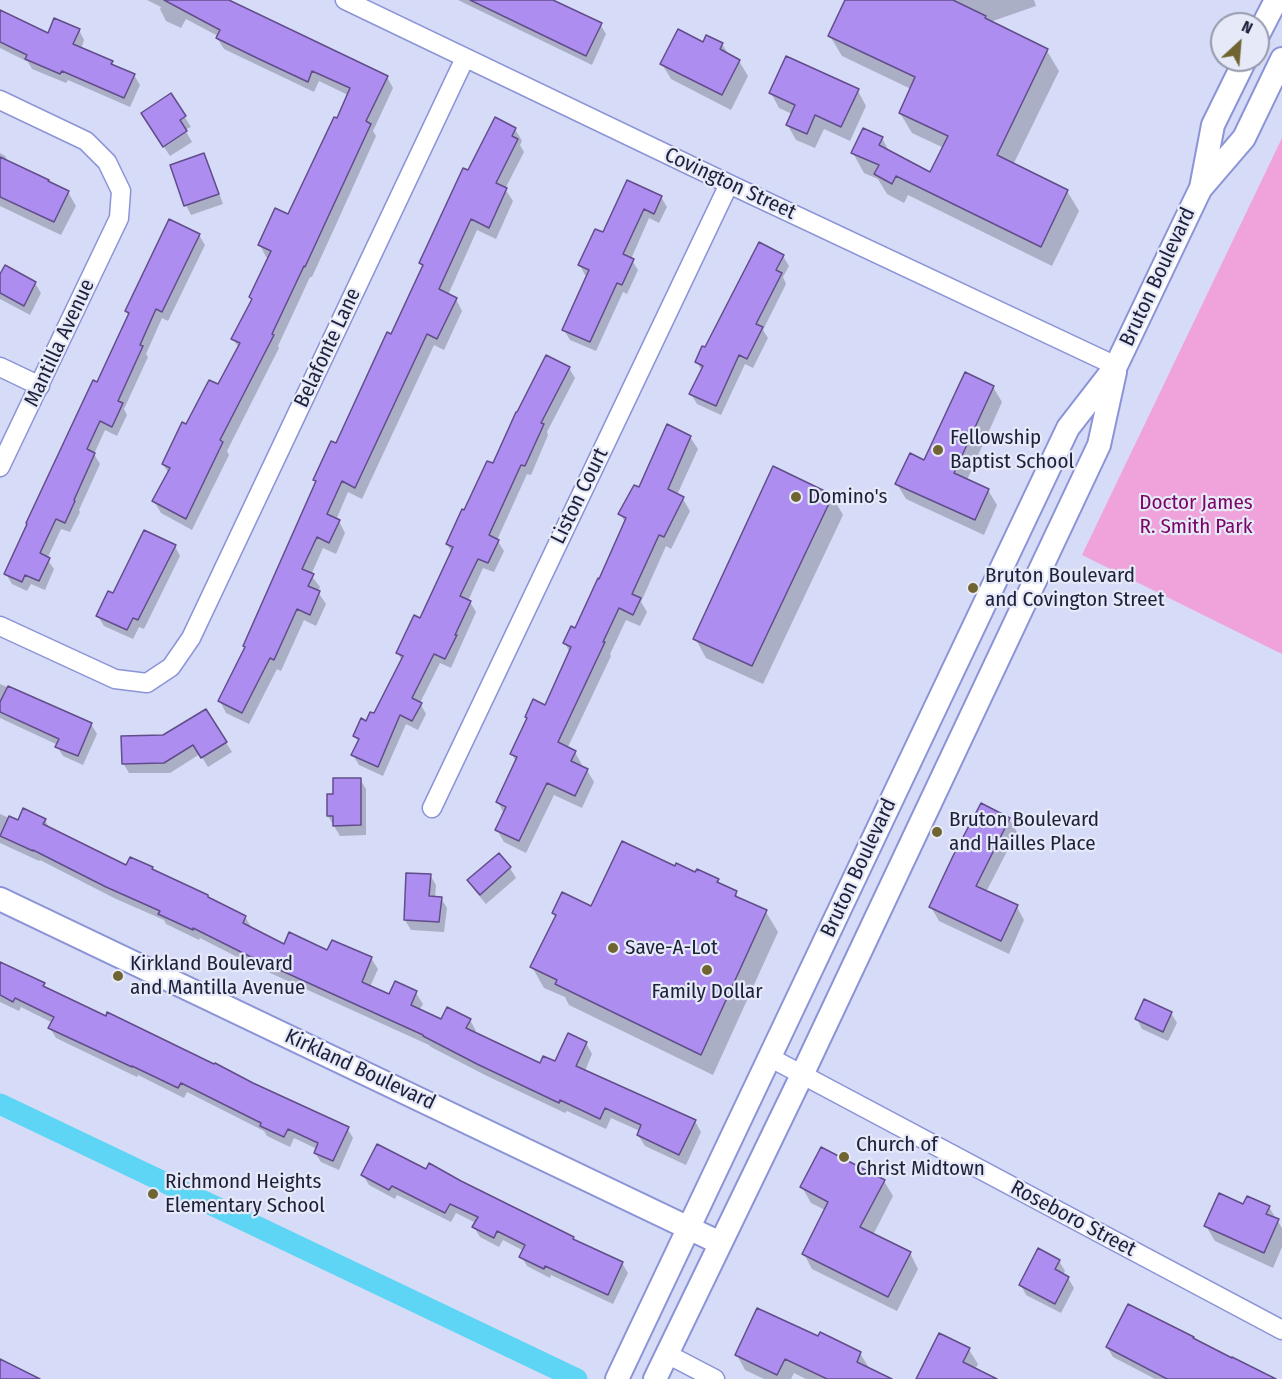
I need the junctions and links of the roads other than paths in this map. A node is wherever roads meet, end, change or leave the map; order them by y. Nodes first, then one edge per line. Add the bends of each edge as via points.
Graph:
1 (345, 0) edge
2 (465, 58) junction
3 (1282, 59) edge
4 (1239, 72) edge
5 (0, 100) edge
6 (729, 184) junction
7 (1201, 188) junction
8 (1116, 366) junction
9 (0, 367) edge
10 (40, 386) junction
11 (0, 467) edge
12 (983, 608) junction
13 (1015, 623) junction
14 (0, 626) edge
15 (904, 775) junction
16 (936, 790) junction
17 (432, 808) dead end
18 (0, 899) edge
19 (769, 1057) junction
20 (802, 1075) junction
21 (689, 1228) junction
22 (720, 1243) junction
23 (1282, 1330) edge
24 (668, 1354) junction
25 (617, 1379) edge
26 (656, 1379) edge
27 (715, 1379) edge

1 - 2 street, Covington Street
2 - 6 street, Covington Street
2 - 14 street, Belafonte Lane via 191,638 171,667 147,683 115,679
3 - 7 street, Bruton Boulevard via 1244,138
4 - 7 street, Bruton Boulevard via 1213,125
5 - 10 street, Mantilla Avenue via 86,141 107,162 121,191 119,218
6 - 8 street, Covington Street
6 - 17 street, Liston Court
7 - 8 street, Bruton Boulevard
8 - 12 street, Bruton Boulevard via 1068,428
8 - 13 street, Bruton Boulevard via 1099,445
9 - 10 street
10 - 11 street, Mantilla Avenue
12 - 13 street
12 - 15 street, Bruton Boulevard
13 - 16 street, Bruton Boulevard
15 - 16 street
15 - 19 street, Bruton Boulevard
16 - 20 street, Bruton Boulevard
18 - 21 street, Kirkland Boulevard
19 - 20 street, Roseboro Street
19 - 21 street, Bruton Boulevard
20 - 22 street, Bruton Boulevard
20 - 23 street, Roseboro Street
21 - 22 street, Kirkland Boulevard
21 - 25 street, Bruton Boulevard
22 - 24 street, Bruton Boulevard
24 - 26 street, Bruton Boulevard
24 - 27 street

